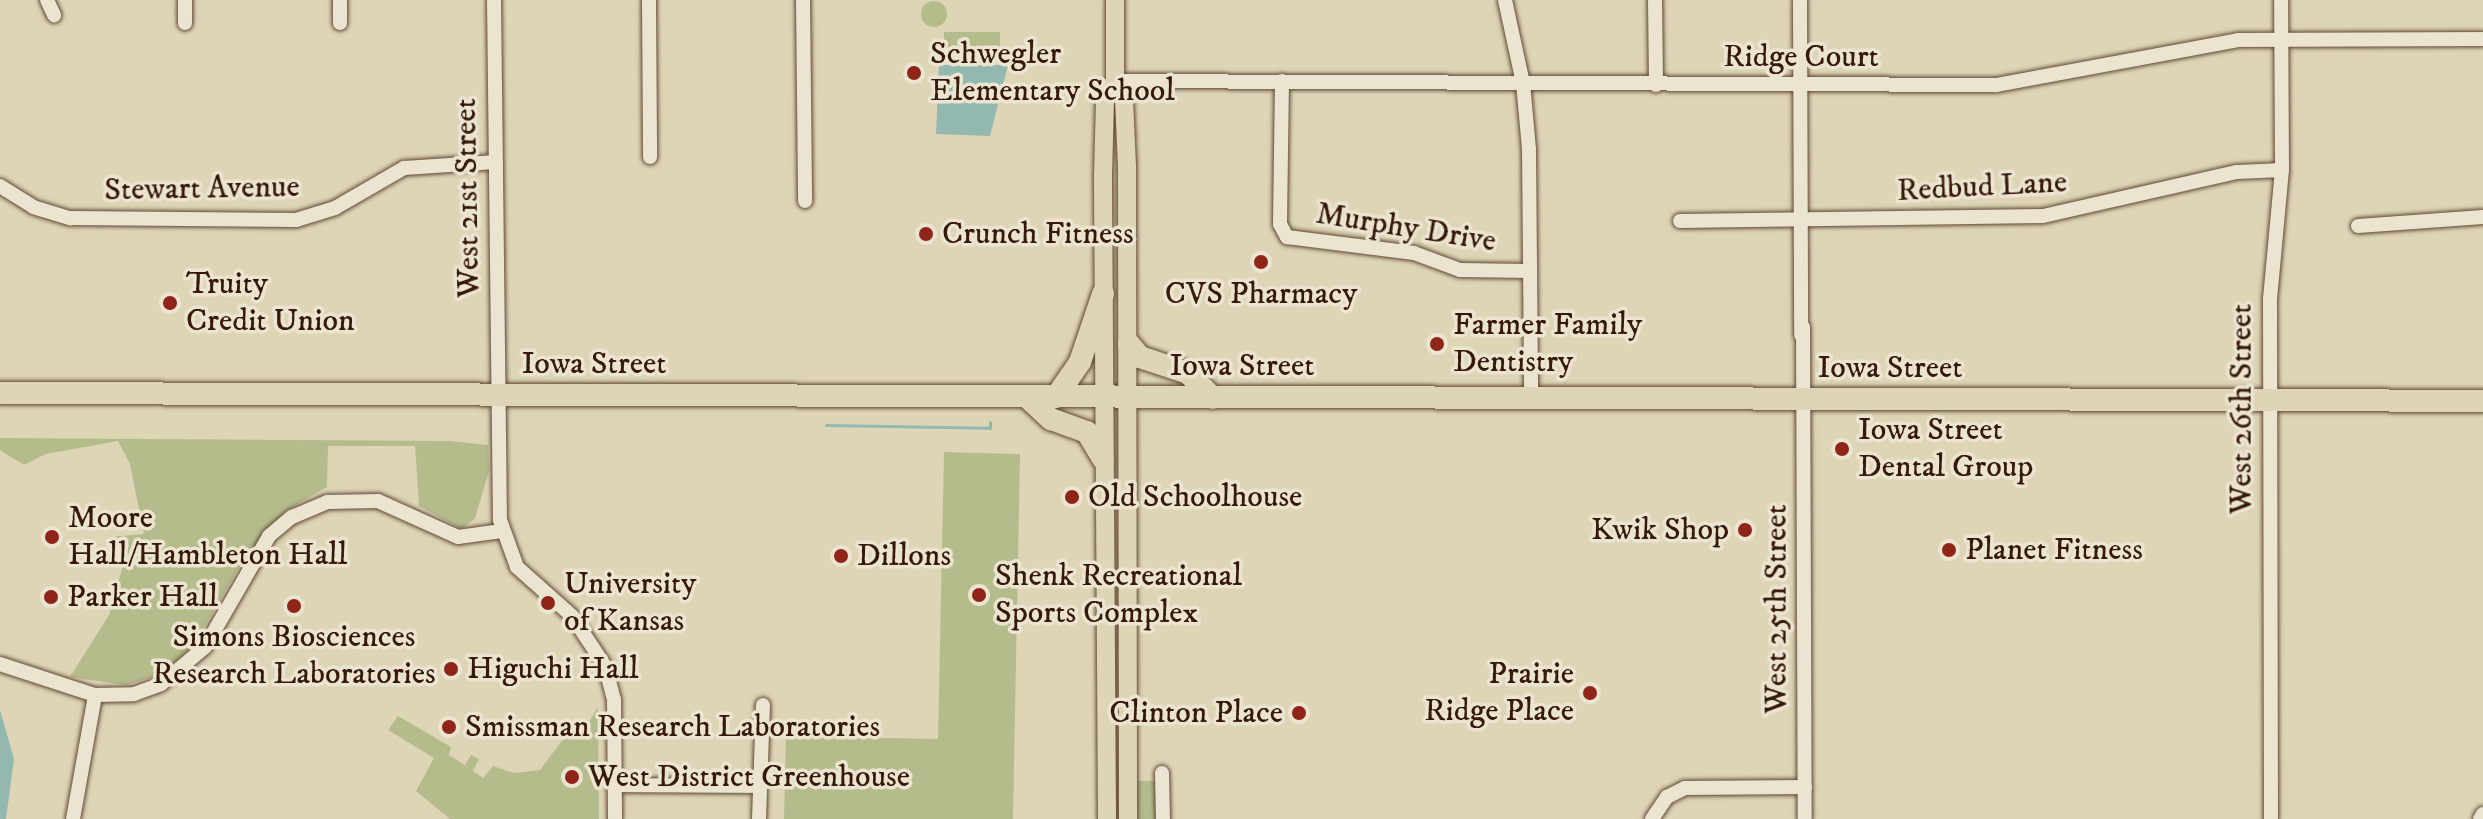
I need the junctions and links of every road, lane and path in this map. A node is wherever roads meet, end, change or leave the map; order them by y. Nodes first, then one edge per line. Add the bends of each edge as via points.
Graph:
1 (47, 0) edge
2 (185, 0) edge
3 (340, 0) edge
4 (494, 0) edge
5 (649, 0) edge
6 (803, 0) edge
7 (1115, 0) edge
8 (1505, 0) edge
9 (1655, 0) edge
10 (1800, 0) edge
11 (2281, 0) edge
12 (54, 15) dead end
13 (185, 23) dead end
14 (340, 23) dead end
15 (2483, 39) edge
16 (2281, 40) junction
17 (1115, 81) junction
18 (1282, 81) junction
19 (1523, 83) junction
20 (1656, 85) junction
21 (1801, 85) junction
22 (650, 157) dead end
23 (496, 162) junction
24 (2282, 170) junction
25 (0, 186) edge
26 (805, 201) dead end
27 (2483, 217) edge
28 (1802, 220) junction
29 (1680, 221) dead end
30 (2358, 226) dead end
31 (1530, 271) junction
32 (1103, 294) junction
33 (1129, 344) junction
34 (0, 393) edge
35 (498, 395) junction
36 (1027, 397) junction
37 (1056, 397) junction
38 (1103, 398) junction
39 (1129, 398) junction
40 (1213, 398) junction
41 (1531, 399) junction
42 (1805, 400) junction
43 (2270, 401) junction
44 (2483, 401) edge
45 (1103, 459) junction
46 (502, 531) junction
47 (0, 664) edge
48 (95, 695) junction
49 (763, 705) dead end
50 (1162, 773) dead end
51 (614, 785) junction
52 (759, 786) junction
53 (1805, 787) junction
54 (73, 819) edge
55 (615, 819) edge
56 (759, 819) edge
57 (1107, 819) edge
58 (1128, 819) edge
59 (1163, 819) edge
60 (1652, 819) edge
61 (1805, 819) edge
62 (2271, 819) edge

1 - 12 street
2 - 13 street
3 - 14 street
4 - 23 street, West 21st Street
5 - 22 street
6 - 26 street
7 - 17 main road
8 - 19 street
9 - 20 street
10 - 21 street, West 25th Street
11 - 16 street, West 26th Street
15 - 16 street, Ridge Court
16 - 21 street, Ridge Court via 2216,43 2010,85
16 - 24 street, West 26th Street
17 - 18 street, Ridge Court
17 - 32 main road via 1105,99
17 - 33 main road via 1124,100
18 - 19 street, Ridge Court
18 - 31 street, Murphy Drive via 1280,224 1287,237 1414,253 1460,270
19 - 20 street, Ridge Court
19 - 31 street
20 - 21 street, Ridge Court
21 - 28 street, West 25th Street
23 - 25 street, Stewart Avenue via 404,168 335,208 296,220 70,218 33,207
23 - 35 street, West 21st Street
24 - 28 street, Redbud Lane via 2237,172 2063,214
24 - 43 street, West 26th Street via 2270,269
27 - 30 street
28 - 29 street, Redbud Lane
28 - 42 street, West 25th Street
31 - 41 street
32 - 37 highway via 1075,373
32 - 38 main road
33 - 39 main road
33 - 40 highway via 1140,357 1188,373
34 - 35 highway, Iowa Street
35 - 36 highway, Iowa Street
35 - 46 street, West 21st Street
36 - 37 highway, Iowa Street
36 - 45 highway via 1051,419 1087,432
37 - 38 highway, Iowa Street
38 - 39 highway, Iowa Street
38 - 45 main road
39 - 40 highway, Iowa Street
39 - 58 main road
40 - 41 highway, Iowa Street
41 - 42 highway, Iowa Street
42 - 43 highway, Iowa Street
42 - 53 street, West 25th Street
43 - 44 highway, Iowa Street
43 - 62 street, West 26th Street
45 - 57 main road
46 - 48 street via 458,537 366,499 312,507 280,526 258,550 214,632 186,667 146,691
46 - 51 street via 517,567 585,631 605,666 614,700
47 - 48 street
48 - 54 street
49 - 52 street
50 - 59 street
51 - 52 street
51 - 55 street
52 - 56 street
53 - 60 street via 1691,787 1660,804
53 - 61 street, West 25th Street

